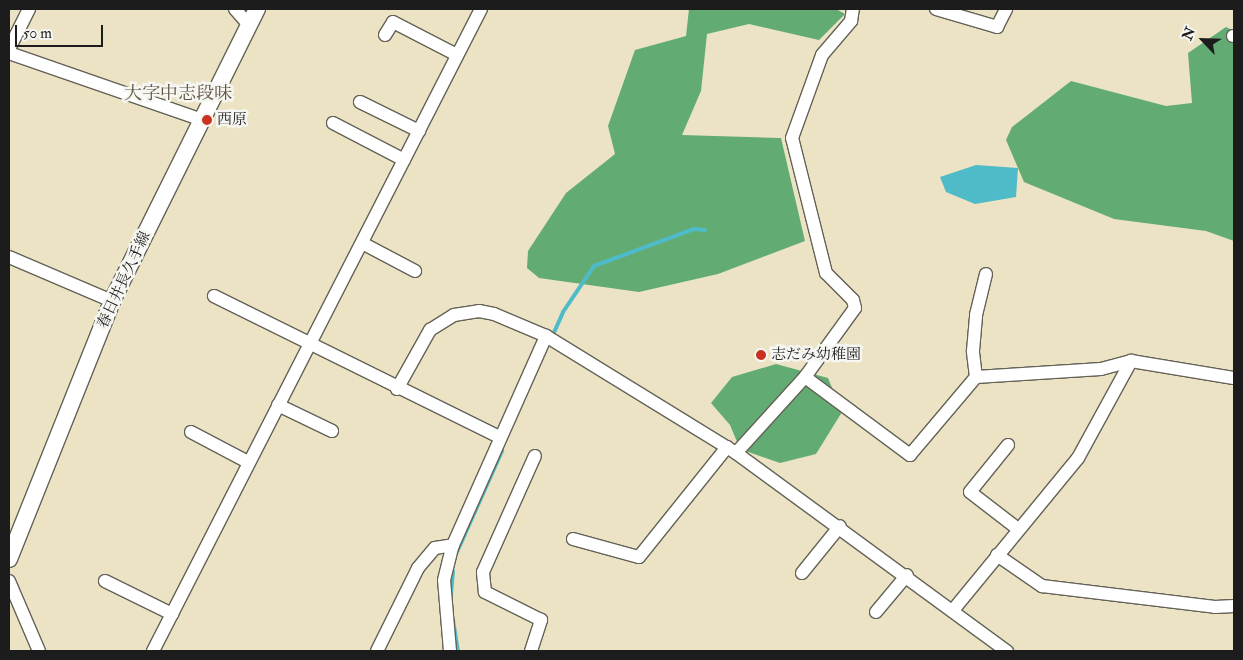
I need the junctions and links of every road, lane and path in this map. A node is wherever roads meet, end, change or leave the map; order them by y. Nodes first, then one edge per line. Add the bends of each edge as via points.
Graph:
1 (29, 9) edge
2 (236, 9) edge
3 (257, 9) edge
4 (481, 9) edge
5 (853, 9) edge
6 (936, 9) edge
7 (1006, 9) edge
8 (249, 25) junction
9 (385, 35) dead end
10 (9, 49) edge
11 (9, 53) edge
12 (457, 55) junction
13 (360, 102) dead end
14 (200, 119) junction
15 (333, 123) dead end
16 (418, 131) junction
17 (404, 160) junction
18 (362, 244) junction
19 (9, 257) edge
20 (414, 270) dead end
21 (986, 274) dead end
22 (214, 296) dead end
23 (112, 301) junction
24 (551, 339) junction
25 (309, 344) junction
26 (1131, 361) junction
27 (805, 377) junction
28 (976, 377) junction
29 (1234, 378) edge
30 (397, 389) junction
31 (278, 405) junction
32 (332, 431) dead end
33 (191, 432) dead end
34 (499, 437) junction
35 (1008, 445) dead end
36 (732, 450) junction
37 (535, 456) dead end
38 (248, 462) junction
39 (840, 526) junction
40 (1018, 529) junction
41 (573, 539) dead end
42 (453, 545) junction
43 (997, 555) junction
44 (9, 559) edge
45 (802, 573) dead end
46 (907, 575) junction
47 (9, 581) edge
48 (105, 581) dead end
49 (1234, 606) edge
50 (954, 610) junction
51 (876, 612) dead end
52 (172, 614) junction
53 (39, 651) edge
54 (153, 651) edge
55 (377, 651) edge
56 (450, 651) edge
57 (532, 651) edge
58 (1007, 651) edge

1 - 10 street
2 - 8 street
3 - 8 main road, 春日井長久手線
4 - 12 street
5 - 27 street via 851,20 822,55 792,138 826,273 853,300 855,308
6 - 7 street via 997,27
8 - 14 main road, 春日井長久手線
9 - 12 street via 392,22
11 - 14 street
12 - 16 street
13 - 16 street
14 - 23 main road, 春日井長久手線
15 - 17 street
16 - 17 street
17 - 18 street
18 - 20 street
18 - 25 street
19 - 23 street
21 - 28 street via 976,315
22 - 25 street
23 - 44 main road, 春日井長久手線
24 - 30 street via 494,314 480,311 454,315 430,330
24 - 34 street
24 - 36 street
25 - 30 street
25 - 31 street
26 - 28 street via 1102,368
26 - 29 street
26 - 40 street via 1078,458
27 - 28 street via 910,455
27 - 36 street
30 - 34 street
31 - 32 street
31 - 38 street
33 - 38 street
34 - 42 street
35 - 40 street via 970,492
36 - 39 street
36 - 41 street via 639,556
37 - 57 street via 483,572 485,592 541,620
38 - 52 street
39 - 45 street
39 - 46 street
40 - 43 street
42 - 55 street via 435,548 418,568
42 - 56 street via 444,580
43 - 49 street via 1042,586 1187,604
43 - 50 street
46 - 50 street
46 - 51 street
47 - 53 street
48 - 52 street
50 - 58 street
52 - 54 street

